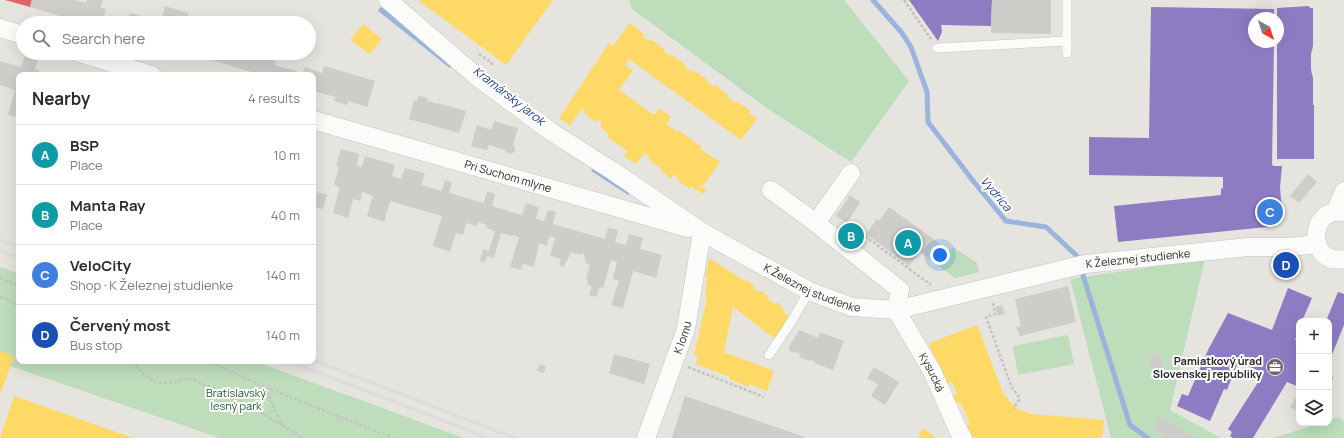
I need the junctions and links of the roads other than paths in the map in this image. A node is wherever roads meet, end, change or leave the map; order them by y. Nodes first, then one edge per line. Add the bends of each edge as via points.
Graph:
1 (388, 0) edge
2 (1067, 0) edge
3 (0, 28) edge
4 (16, 34) edge
5 (1067, 41) junction
6 (937, 48) road end
7 (1067, 53) dead end
8 (102, 60) edge
9 (142, 72) edge
10 (316, 121) edge
11 (851, 174) dead end
12 (771, 190) dead end
13 (1344, 191) edge
14 (1339, 212) edge
15 (816, 223) junction
16 (702, 232) junction
17 (1317, 244) junction
18 (1344, 259) edge
19 (810, 291) junction
20 (896, 310) junction
21 (769, 355) dead end
22 (646, 438) edge
23 (963, 438) edge

1 - 16 street, K Železnej studienke via 476,76 543,126
2 - 5 lane
3 - 4 street
5 - 6 lane
5 - 7 lane
8 - 9 street
10 - 16 street, Pri Suchom mlyne
11 - 15 street
12 - 15 street
13 - 14 street
14 - 17 street via 1328,214 1318,224
15 - 20 street via 900,290
16 - 19 street, K Železnej studienke
16 - 22 street, K lomu via 686,329
17 - 18 street via 1327,256
17 - 20 street, K Železnej studienke via 1248,247 1085,264
19 - 20 street, K Železnej studienke via 852,307
19 - 21 lane
20 - 23 street, Kysucká via 932,371

